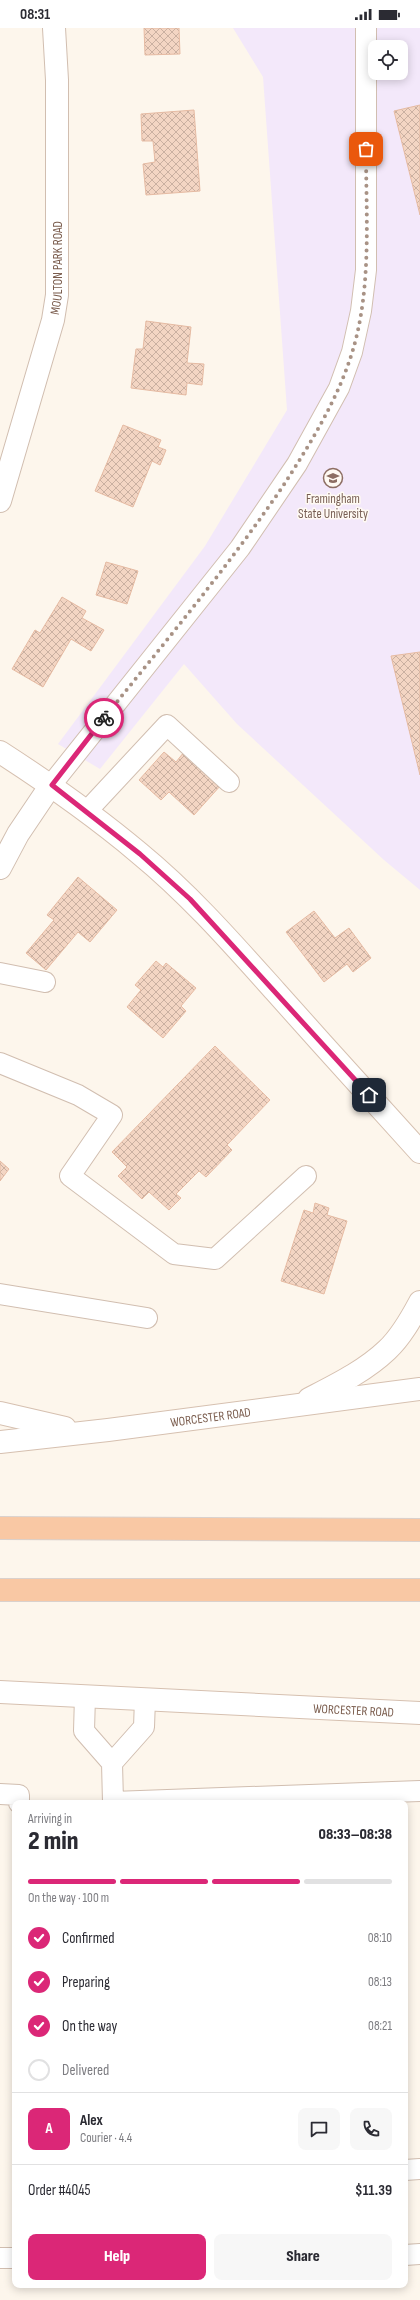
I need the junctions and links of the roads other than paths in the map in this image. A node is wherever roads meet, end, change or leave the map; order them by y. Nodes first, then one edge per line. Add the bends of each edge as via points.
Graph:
1 (54, 28) edge
2 (366, 28) edge
3 (0, 501) edge
4 (0, 752) edge
5 (229, 782) dead end
6 (52, 785) junction
7 (87, 812) junction
8 (0, 868) edge
9 (0, 973) edge
10 (45, 982) dead end
11 (0, 1063) edge
12 (420, 1152) edge
13 (306, 1176) dead end
14 (0, 1294) edge
15 (420, 1302) edge
16 (147, 1318) dead end
17 (414, 1392) edge
18 (296, 1406) junction
19 (0, 1413) edge
20 (108, 1430) junction
21 (0, 1442) edge
22 (0, 1528) edge
23 (420, 1530) edge
24 (0, 1590) edge
25 (420, 1590) edge
26 (0, 1692) edge
27 (85, 1696) junction
28 (145, 1699) junction
29 (420, 1712) edge
30 (112, 1763) junction
31 (420, 1791) edge
32 (0, 1794) edge
33 (19, 1800) edge
34 (113, 1800) edge
35 (169, 1800) edge
36 (420, 2169) edge
37 (408, 2170) edge
38 (420, 2254) edge
39 (408, 2256) edge
40 (0, 2258) edge
41 (12, 2258) edge

1 - 3 main road, MOULTON PARK ROAD via 57,80 56,295 53,320
2 - 6 lane via 366,270 355,338 339,388 297,464 240,548
4 - 6 main road
5 - 7 lane via 167,725
6 - 7 main road
6 - 8 main road via 18,834
7 - 12 main road via 140,854 190,899
9 - 10 lane
11 - 13 lane via 78,1095 112,1114 70,1176 174,1254 215,1259
14 - 16 lane
15 - 18 main road via 406,1327 387,1350 338,1384
17 - 18 main road, WORCESTER ROAD
18 - 20 main road, WORCESTER ROAD
19 - 20 main road via 64,1428
20 - 21 main road, WORCESTER ROAD
22 - 23 highway
24 - 25 highway
26 - 27 main road, WORCESTER ROAD
27 - 28 main road, WORCESTER ROAD
27 - 30 lane via 84,1731
28 - 29 main road, WORCESTER ROAD
28 - 30 lane via 144,1727
30 - 34 lane
31 - 35 lane
32 - 33 lane via 19,1795
36 - 37 lane
38 - 39 lane
40 - 41 lane

